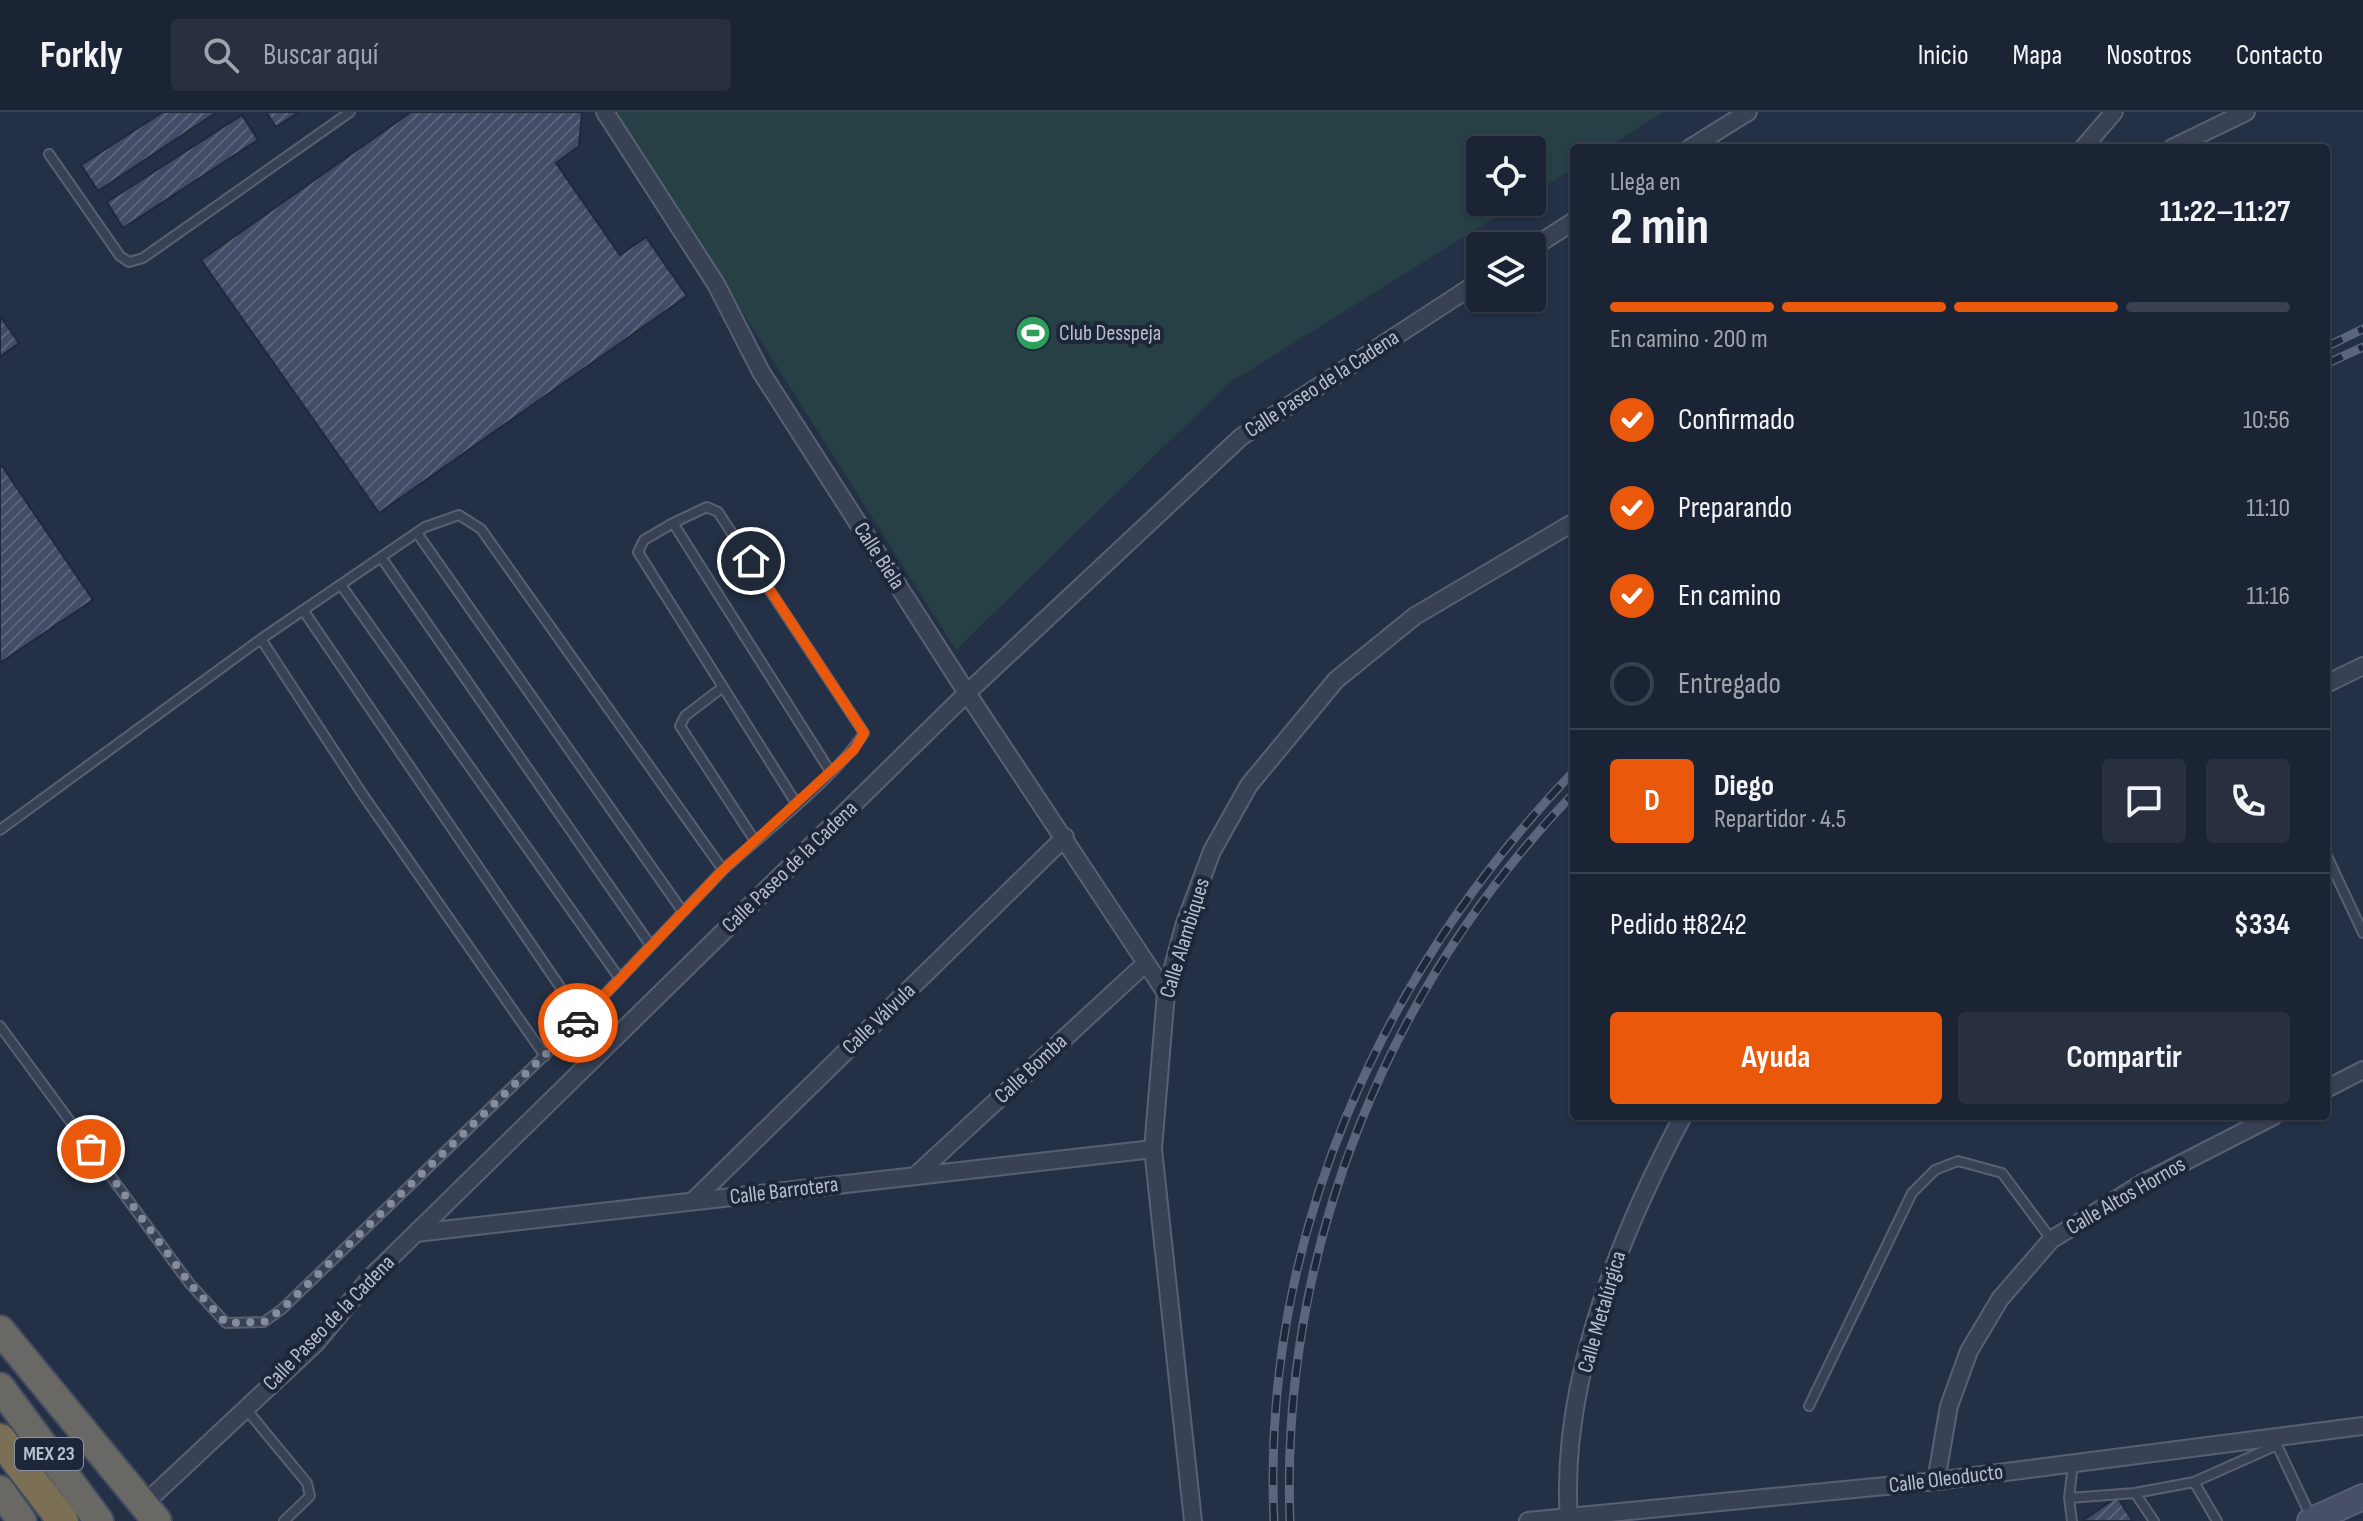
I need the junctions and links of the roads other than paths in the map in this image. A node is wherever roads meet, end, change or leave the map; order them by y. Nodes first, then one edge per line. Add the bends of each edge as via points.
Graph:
1 (350, 112) edge
2 (605, 112) edge
3 (1748, 112) edge
4 (2114, 112) edge
5 (2246, 112) edge
6 (1696, 144) edge
7 (2086, 144) edge
8 (2180, 144) edge
9 (49, 154) dead end
10 (1570, 224) edge
11 (1546, 239) edge
12 (1466, 290) edge
13 (673, 523) junction
14 (1570, 524) edge
15 (417, 533) junction
16 (381, 557) junction
17 (341, 585) junction
18 (303, 610) junction
19 (261, 639) junction
20 (2363, 666) edge
21 (2330, 682) edge
22 (723, 687) junction
23 (967, 693) junction
24 (830, 771) junction
25 (796, 803) junction
26 (0, 830) edge
27 (1065, 837) junction
28 (755, 841) junction
29 (2330, 863) edge
30 (723, 870) junction
31 (683, 912) junction
32 (2363, 933) edge
33 (651, 946) junction
34 (1146, 963) junction
35 (620, 979) junction
36 (1166, 993) junction
37 (582, 1019) junction
38 (0, 1026) edge
39 (545, 1056) junction
40 (2363, 1070) edge
41 (2330, 1087) edge
42 (1681, 1120) edge
43 (2266, 1120) edge
44 (1153, 1149) junction
45 (915, 1176) junction
46 (693, 1201) junction
47 (416, 1233) junction
48 (2051, 1240) junction
49 (0, 1330) edge
50 (0, 1387) edge
51 (1809, 1406) dead end
52 (246, 1409) junction
53 (2363, 1426) edge
54 (0, 1439) edge
55 (2276, 1441) junction
56 (2073, 1463) junction
57 (1936, 1481) junction
58 (2194, 1482) junction
59 (0, 1490) edge
60 (2135, 1493) junction
61 (2363, 1497) edge
62 (2069, 1498) junction
63 (150, 1513) edge
64 (1569, 1519) edge
65 (2311, 1520) edge
66 (22, 1521) edge
67 (63, 1521) edge
68 (99, 1521) edge
69 (284, 1521) edge
70 (1193, 1521) edge
71 (1528, 1521) edge
72 (2072, 1521) edge
73 (2154, 1521) edge
74 (2217, 1521) edge

1 - 9 lane via 143,258 129,262
2 - 23 street, Calle Biela via 716,284 761,372
3 - 6 street
4 - 7 street
5 - 8 street
10 - 11 street
12 - 23 street, Calle Paseo de la Cadena via 1241,437
13 - 22 lane via 644,540 638,552
13 - 24 lane
13 - 24 lane via 707,507 718,512 864,733
14 - 36 street, Calle Alambiques via 1415,616 1327,690 1249,785 1212,851
15 - 16 lane
15 - 30 lane via 459,515 481,529
15 - 31 lane
16 - 17 lane
16 - 33 lane
17 - 18 lane
17 - 35 lane
18 - 19 lane
18 - 37 lane
19 - 26 lane
19 - 39 lane
20 - 21 street
22 - 25 lane
22 - 28 lane via 685,716 680,726
23 - 27 street, Calle Biela
23 - 47 street, Calle Paseo de la Cadena
24 - 25 lane
25 - 28 lane
27 - 34 street, Calle Biela
27 - 46 street, Calle Válvula
28 - 30 lane
29 - 32 lane
30 - 31 lane
31 - 33 lane
33 - 35 lane
34 - 36 street, Calle Biela
34 - 45 street, Calle Bomba
35 - 37 lane
36 - 44 street, Calle Alambiques
37 - 39 lane
38 - 39 lane via 190,1284 226,1323 264,1322 282,1309
40 - 41 street
42 - 64 street, Calle Metalúrgica via 1642,1192 1609,1272 1571,1441
43 - 48 street, Calle Altos Hornos via 2141,1184
44 - 45 street, Calle Barrotera
44 - 70 street, Calle Alambiques
45 - 46 street, Calle Barrotera
46 - 47 street, Calle Barrotera
47 - 52 street, Calle Paseo de la Cadena via 315,1344
48 - 51 lane via 2002,1173 1958,1161 1935,1170 1912,1193
48 - 57 street, Calle Altos Hornos via 2000,1299 1969,1351 1949,1406
49 - 63 highway
50 - 68 highway, MEX 23
52 - 63 street, Calle Paseo de la Cadena
52 - 69 lane via 307,1483 310,1496
53 - 55 street, Calle Oleoducto
54 - 67 highway
55 - 56 street, Calle Oleoducto
55 - 58 lane
55 - 65 lane
56 - 57 street, Calle Oleoducto
56 - 62 lane
57 - 64 street, Calle Oleoducto
58 - 60 lane
58 - 74 lane
59 - 66 highway, MEX 23
60 - 62 lane
60 - 73 lane
61 - 65 main road
62 - 72 lane
64 - 71 street, Calle Oleoducto

